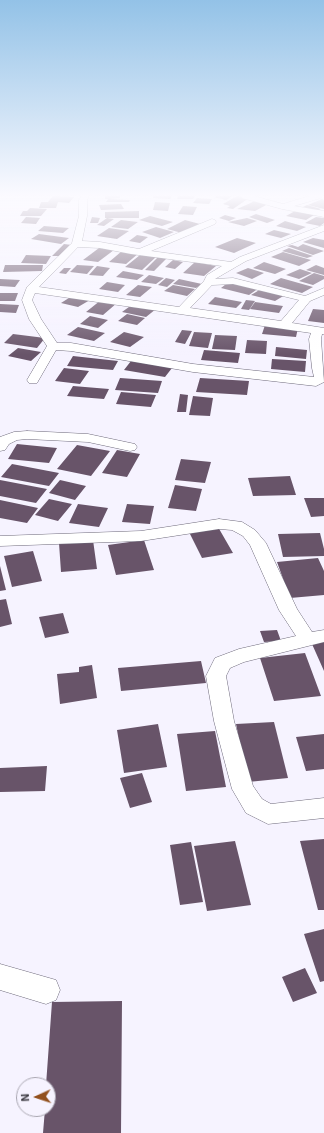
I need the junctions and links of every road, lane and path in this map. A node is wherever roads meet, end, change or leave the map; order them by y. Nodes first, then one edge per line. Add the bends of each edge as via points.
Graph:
1 (71, 249) edge
2 (125, 249) edge
3 (147, 249) edge
4 (272, 249) edge
5 (138, 251) junction
6 (233, 265) junction
7 (209, 282) junction
8 (31, 289) junction
9 (324, 291) edge
10 (306, 299) junction
11 (181, 311) junction
12 (283, 326) junction
13 (321, 330) edge
14 (53, 346) junction
15 (33, 380) dead end
16 (0, 447) edge
17 (130, 447) dead end
18 (0, 541) edge
19 (316, 638) edge
20 (324, 808) edge
21 (0, 977) edge
22 (46, 990) dead end

1 - 8 street
2 - 5 street
3 - 5 street
4 - 6 street
5 - 6 street
6 - 7 street via 211,277
7 - 10 street via 233,281
7 - 11 street
8 - 11 street
8 - 14 street via 27,300 35,319
9 - 10 street
10 - 12 street
11 - 12 street
12 - 13 street
13 - 14 street via 315,339 321,378 316,382 192,368
14 - 15 street
16 - 17 street via 4,441 14,436 27,435 88,438
18 - 19 street via 141,536 219,524 236,525 249,533 258,543 288,610
19 - 20 street via 239,656 222,663 216,676 224,721 243,789 254,806 268,814
21 - 22 street

